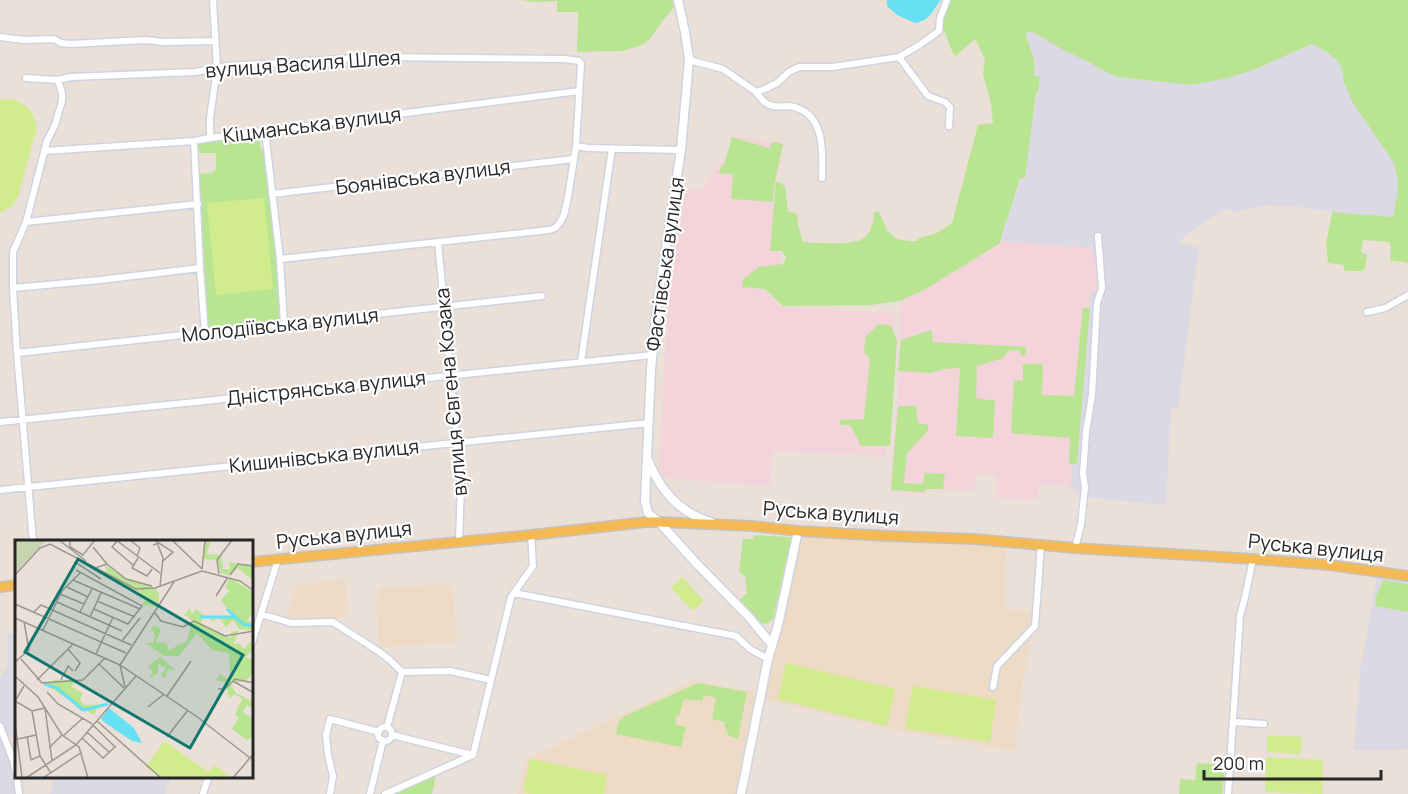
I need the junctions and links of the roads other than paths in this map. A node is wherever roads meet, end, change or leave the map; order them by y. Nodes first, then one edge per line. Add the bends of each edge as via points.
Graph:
1 (213, 0) edge
2 (946, 0) edge
3 (677, 1) edge
4 (0, 37) edge
5 (216, 41) junction
6 (899, 57) junction
7 (689, 60) junction
8 (217, 68) junction
9 (26, 78) dead end
10 (58, 80) junction
11 (579, 91) junction
12 (756, 92) junction
13 (949, 126) dead end
14 (266, 131) junction
15 (210, 138) junction
16 (194, 141) junction
17 (576, 146) junction
18 (612, 148) junction
19 (681, 150) junction
20 (44, 151) junction
21 (573, 159) junction
22 (822, 178) dead end
23 (272, 194) junction
24 (198, 204) junction
25 (26, 222) junction
26 (1098, 236) dead end
27 (438, 242) junction
28 (280, 259) junction
29 (200, 268) junction
30 (13, 288) junction
31 (1408, 295) edge
32 (543, 296) dead end
33 (443, 308) junction
34 (1367, 312) dead end
35 (285, 324) junction
36 (205, 333) junction
37 (17, 353) junction
38 (652, 355) junction
39 (581, 362) junction
40 (451, 375) junction
41 (23, 420) junction
42 (0, 422) edge
43 (649, 423) junction
44 (457, 443) junction
45 (647, 457) junction
46 (28, 487) junction
47 (0, 490) edge
48 (659, 522) junction
49 (721, 525) junction
50 (798, 531) junction
51 (531, 535) junction
52 (33, 540) edge
53 (459, 541) junction
54 (1041, 545) junction
55 (1075, 548) junction
56 (278, 559) junction
57 (1253, 559) junction
58 (254, 562) edge
59 (1408, 576) edge
60 (15, 585) edge
61 (0, 587) edge
62 (514, 593) junction
63 (261, 614) junction
64 (254, 637) edge
65 (772, 645) junction
66 (768, 659) junction
67 (402, 672) junction
68 (491, 680) junction
69 (993, 687) dead end
70 (1234, 722) junction
71 (1264, 724) dead end
72 (0, 726) edge
73 (387, 727) junction
74 (379, 732) junction
75 (392, 735) junction
76 (383, 740) junction
77 (473, 755) junction
78 (15, 768) edge
79 (17, 779) edge
80 (207, 779) edge
81 (19, 794) edge
82 (203, 794) edge
83 (330, 794) edge
84 (370, 794) edge
85 (385, 794) edge
86 (741, 794) edge
87 (1228, 794) edge

1 - 5 street
2 - 6 street via 939,32
3 - 7 main road, Фастівська вулиця
4 - 5 street, вулиця Василя Шлея via 54,39 70,44
5 - 8 street
6 - 12 street via 832,67 799,67
6 - 13 street via 928,96 950,107
7 - 12 street via 723,69
7 - 19 main road, Фастівська вулиця
8 - 10 street, вулиця Василя Шлея
8 - 11 street, вулиця Василя Шлея via 377,57 564,59 581,64
8 - 15 street
9 - 10 street, вулиця Василя Шлея
10 - 20 street via 62,101
11 - 14 street, Кіцманська вулиця
11 - 17 street
12 - 22 street via 765,102 790,106 806,113 814,122 823,146
14 - 15 street, Кіцманська вулиця
14 - 23 street
15 - 16 street, Кіцманська вулиця
16 - 20 street, Кіцманська вулиця
16 - 24 street
17 - 18 street
17 - 21 street
18 - 19 street
18 - 39 street
19 - 38 main road, Фастівська вулиця
20 - 25 street
21 - 23 street, Боянівська вулиця
21 - 27 street via 564,215 555,228
23 - 28 street
24 - 25 street
24 - 29 street
25 - 30 street via 13,252
26 - 55 street via 1102,288 1097,303 1085,487
27 - 28 street
27 - 33 street, вулиця Євгена Козака
28 - 35 street
29 - 30 street
29 - 36 street
30 - 37 street
31 - 34 street via 1385,308
32 - 33 street, Молодіївська вулиця
33 - 35 street, Молодіївська вулиця
33 - 40 street, вулиця Євгена Козака
35 - 36 street, Молодіївська вулиця
36 - 37 street, Молодіївська вулиця
37 - 41 street
38 - 39 street, Дністрянська вулиця
38 - 43 main road, Фастівська вулиця
39 - 40 street, Дністрянська вулиця
40 - 41 street, Дністрянська вулиця
40 - 44 street, вулиця Євгена Козака
41 - 42 street, Дністрянська вулиця
41 - 46 street
43 - 44 street, Кишинівська вулиця
43 - 45 main road, Фастівська вулиця
44 - 46 street, Кишинівська вулиця
44 - 53 street, вулиця Євгена Козака
45 - 48 main road, Фастівська вулиця via 645,501 648,513
45 - 49 main road via 669,497 704,520
46 - 47 street, Кишинівська вулиця
46 - 52 street
48 - 49 main road, Руська вулиця
48 - 51 main road, Руська вулиця
48 - 65 main road, Фастівська вулиця
49 - 50 main road, Руська вулиця
50 - 54 main road, Руська вулиця
50 - 65 main road
51 - 53 main road, Руська вулиця
51 - 62 street via 533,566
53 - 56 main road, Руська вулиця
54 - 55 main road, Руська вулиця
54 - 69 street via 1035,626 997,666
55 - 57 main road, Руська вулиця
56 - 58 main road, Руська вулиця
56 - 63 street
57 - 59 main road, Руська вулиця
57 - 70 street via 1240,616
60 - 61 main road
62 - 66 street via 736,636
62 - 68 street
63 - 64 street
63 - 67 street via 291,623 333,622
65 - 66 main road
66 - 86 main road
67 - 68 street via 450,671
67 - 73 street
68 - 77 street
70 - 71 street
70 - 87 street
72 - 78 street
73 - 74 street
73 - 75 street
74 - 76 street
74 - 83 street via 330,719 326,735 333,776
75 - 76 street
75 - 77 street
76 - 84 street
77 - 85 street
79 - 81 street
80 - 82 street

